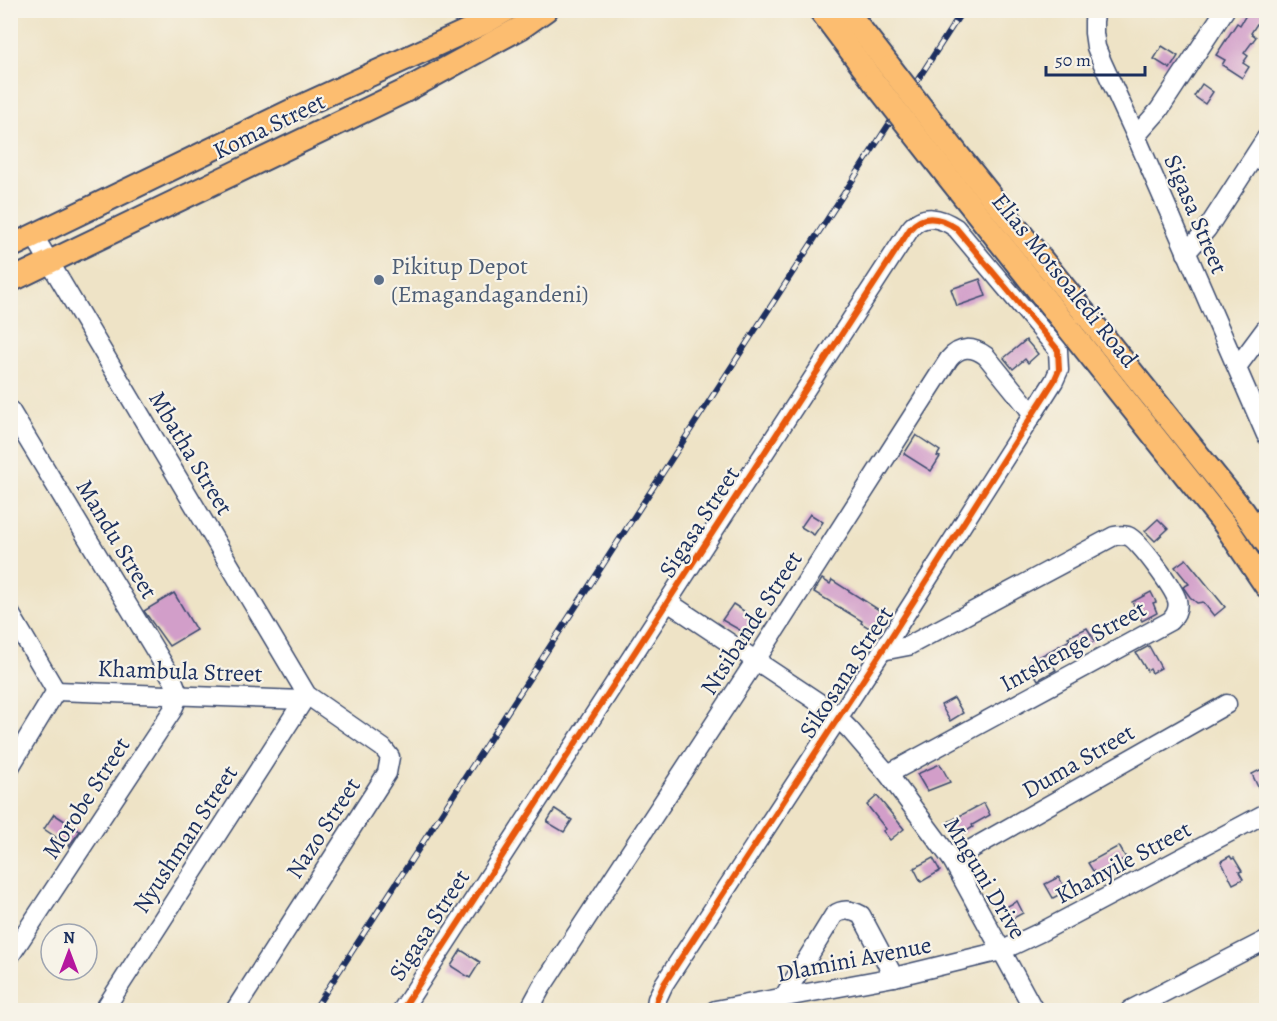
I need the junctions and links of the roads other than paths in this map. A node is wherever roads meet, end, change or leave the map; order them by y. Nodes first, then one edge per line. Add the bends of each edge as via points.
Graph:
1 (507, 10) edge
2 (546, 10) edge
3 (820, 10) edge
4 (846, 10) edge
5 (1096, 10) edge
6 (1225, 10) edge
7 (882, 75) junction
8 (1136, 136) junction
9 (1266, 138) edge
10 (954, 167) junction
11 (34, 237) junction
12 (10, 248) edge
13 (1186, 253) junction
14 (49, 263) junction
15 (10, 280) edge
16 (1266, 328) edge
17 (1058, 350) joint
18 (1237, 367) junction
19 (10, 410) edge
20 (1033, 414) junction
21 (1266, 435) edge
22 (1266, 543) edge
23 (1266, 586) edge
24 (668, 602) junction
25 (10, 614) edge
26 (882, 651) junction
27 (756, 660) junction
28 (56, 691) junction
29 (179, 695) junction
30 (305, 697) junction
31 (1227, 704) dead end
32 (838, 717) junction
33 (10, 767) edge
34 (888, 774) junction
35 (1266, 813) edge
36 (952, 860) junction
37 (1266, 940) edge
38 (1001, 951) junction
39 (10, 956) edge
40 (894, 977) junction
41 (784, 996) junction
42 (104, 1011) edge
43 (235, 1011) edge
44 (402, 1011) edge
45 (529, 1011) edge
46 (655, 1011) edge
47 (715, 1011) edge
48 (1034, 1011) edge
49 (1130, 1011) edge

1 - 11 main road, Koma Street
2 - 14 main road, Koma Street via 403,92
3 - 7 main road, Elias Motsoaledi Road
4 - 7 main road, Elias Motsoaledi Road
5 - 8 street, Sigasa Street via 1096,47
6 - 8 street via 1160,110
7 - 10 main road, Elias Motsoaledi Road, bridge
8 - 13 street, Sigasa Street
9 - 13 street
10 - 22 main road, Elias Motsoaledi Road
10 - 23 main road, Elias Motsoaledi Road via 1225,525
11 - 12 main road, Koma Street
11 - 14 street, Mbatha Street
13 - 18 street, Sigasa Street
14 - 15 main road, Koma Street
14 - 30 street, Mbatha Street
16 - 18 street
17 - 20 street, Sikosana Street via 1057,375
17 - 24 street, Sigasa Street via 956,228 934,218 915,223
18 - 21 street, Sigasa Street
19 - 29 street, Mandu Street
20 - 26 street, Sikosana Street
20 - 27 street, Ntsibande Street via 986,356 968,348 953,354
24 - 27 street, Mnguni Drive
24 - 44 street, Sigasa Street
25 - 28 street
26 - 32 street, Sikosana Street
26 - 34 street, Intshenge Street via 908,646 1114,536 1128,536 1136,542 1177,599 1170,621
27 - 32 street, Mnguni Drive
27 - 45 street, Ntsibande Street via 540,988
28 - 29 street, Khambula Street
28 - 33 street
29 - 30 street, Khambula Street
29 - 39 street, Morobe Street
30 - 42 street, Nyushman Street
30 - 43 street, Nazo Street via 386,750 389,769
31 - 36 street, Duma Street
32 - 34 street, Mnguni Drive
32 - 46 street, Sikosana Street via 664,984
34 - 36 street, Mnguni Drive
35 - 38 street, Khanyile Street
36 - 38 street, Mnguni Drive
37 - 49 street
38 - 40 street, Dlamini Avenue
38 - 48 street, Mnguni Drive
40 - 41 street, Dlamini Avenue
40 - 41 street via 861,915 846,910 834,915
41 - 47 street, Dlamini Avenue

